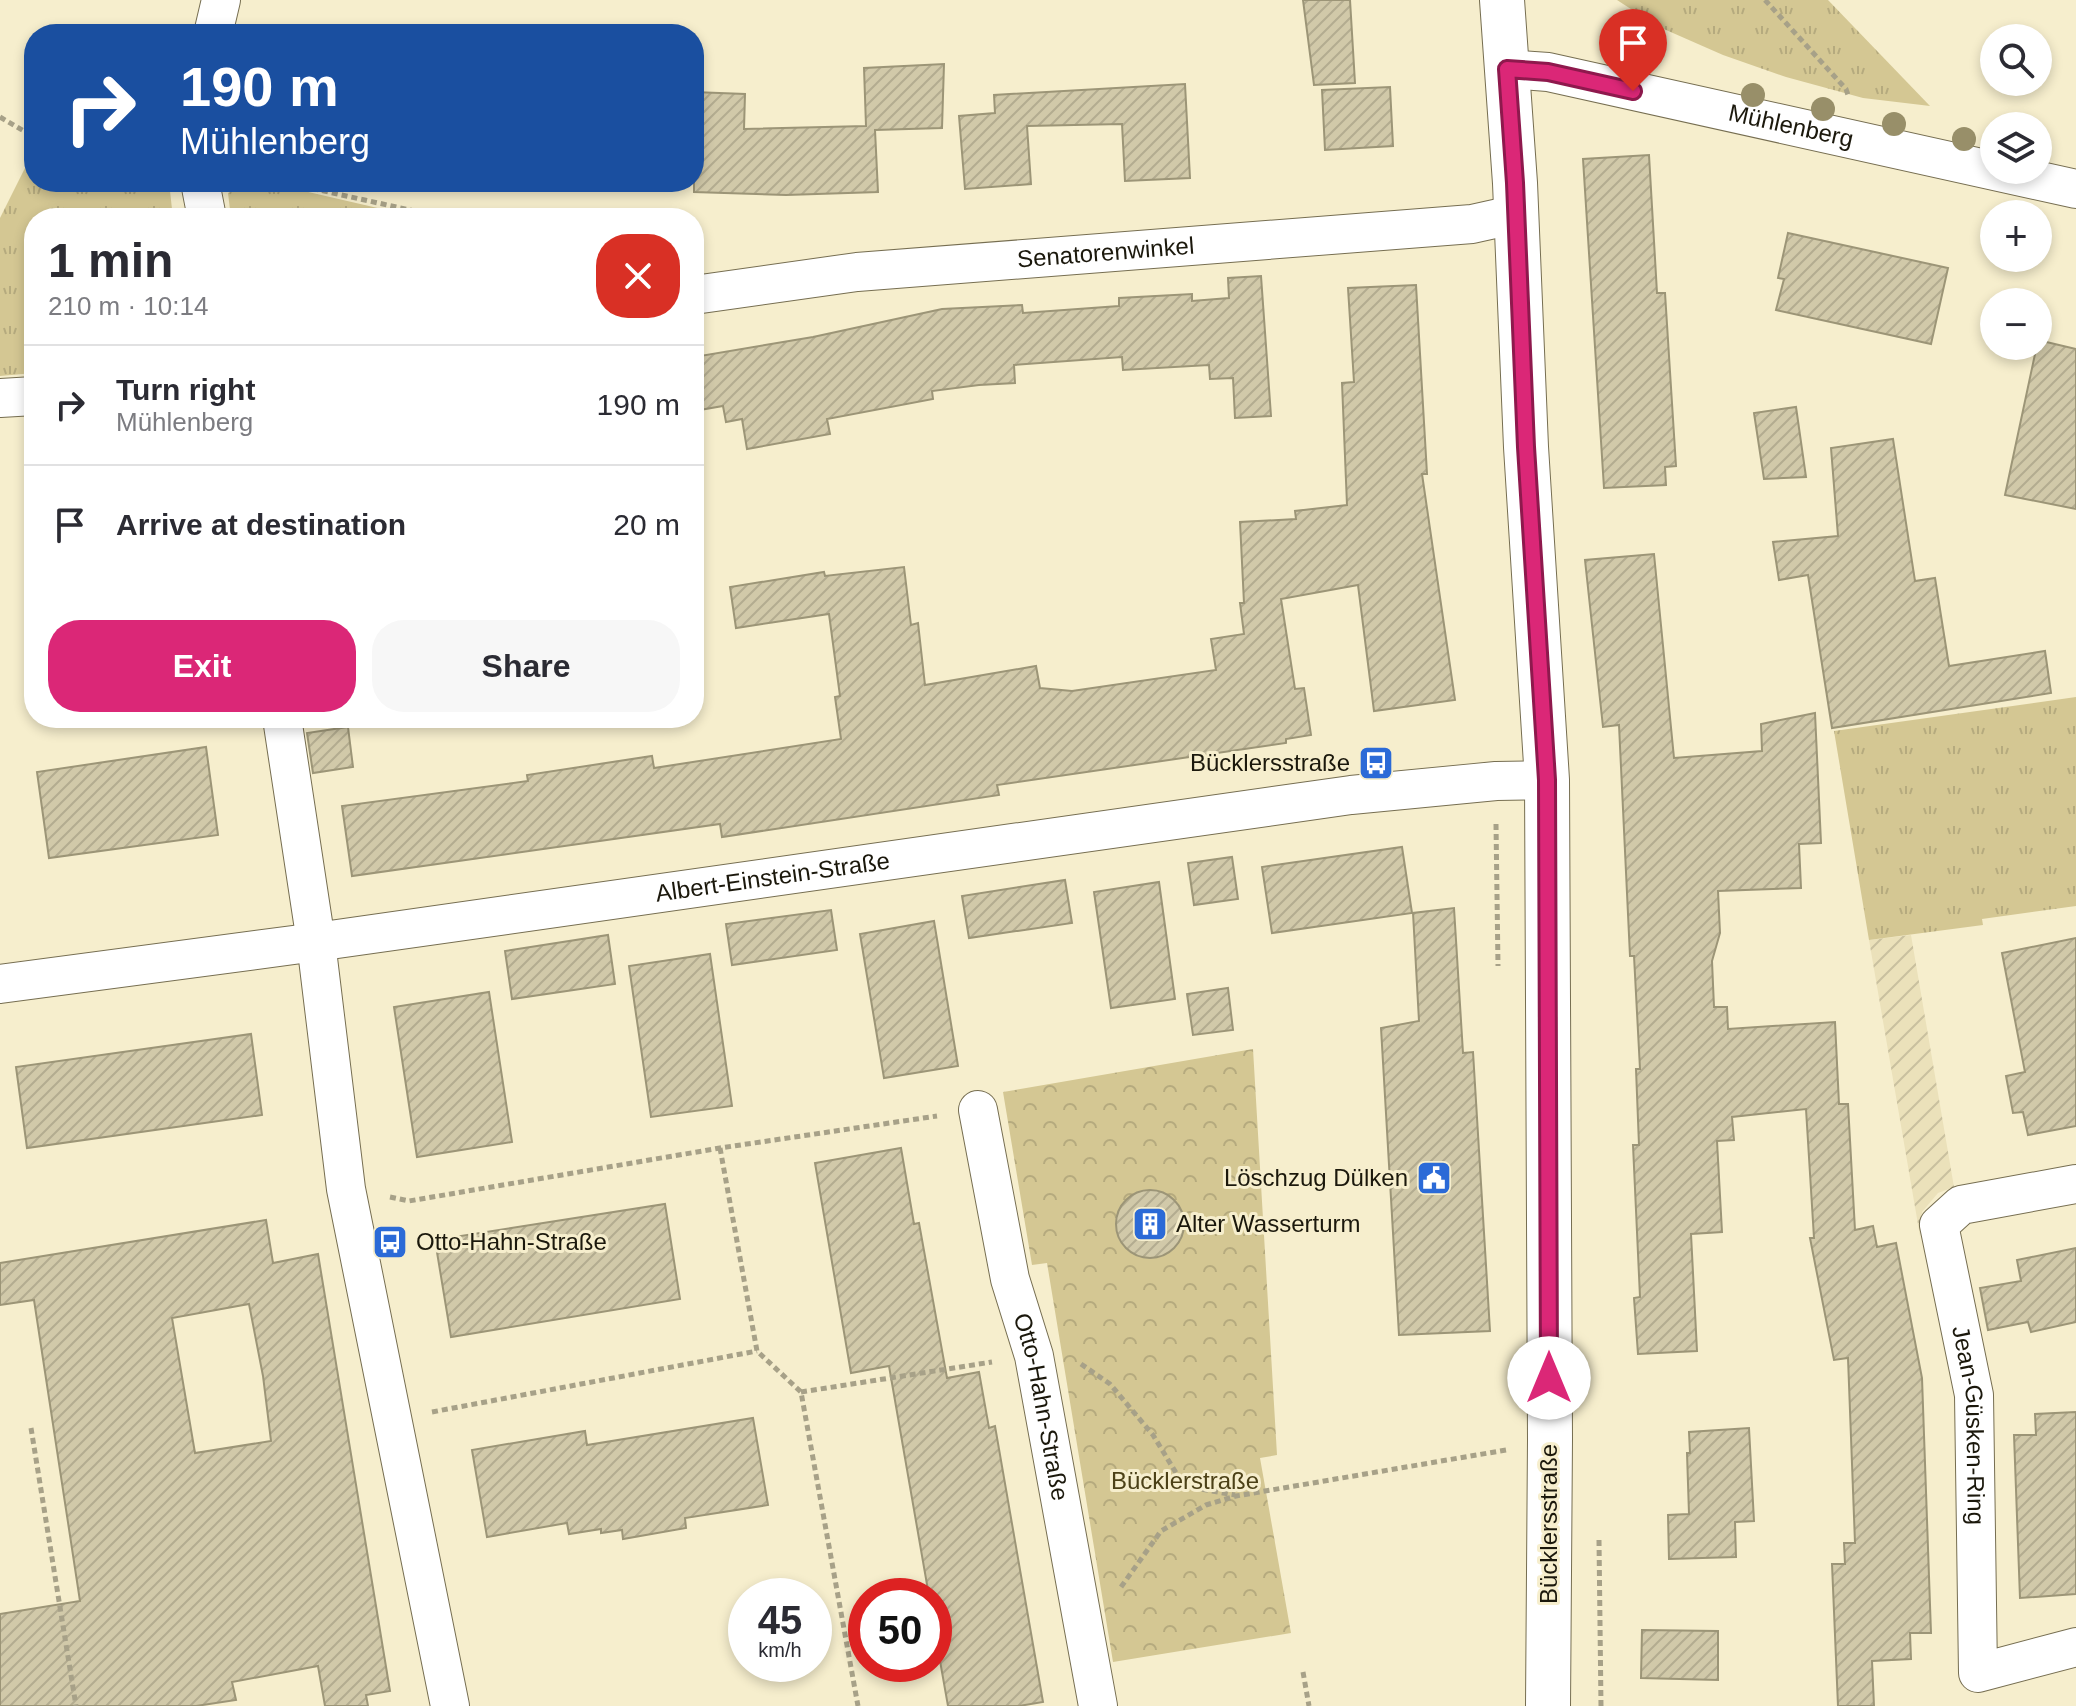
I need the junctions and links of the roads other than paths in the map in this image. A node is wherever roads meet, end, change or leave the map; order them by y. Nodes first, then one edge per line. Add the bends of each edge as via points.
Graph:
1 (221, 0) edge
2 (1502, 0) edge
3 (215, 24) edge
4 (1507, 69) junction
5 (2076, 189) edge
6 (1517, 214) junction
7 (704, 294) edge
8 (24, 397) edge
9 (0, 398) edge
10 (284, 728) edge
11 (1547, 780) junction
12 (316, 942) junction
13 (0, 984) edge
14 (978, 1110) road end
15 (2076, 1184) edge
16 (2076, 1647) edge
17 (450, 1706) edge
18 (1098, 1706) edge
19 (1548, 1706) edge

1 - 3 street
2 - 4 main road, Bücklersstraße
4 - 5 street, Mühlenberg via 1548,72
4 - 6 main road, Bücklersstraße
6 - 7 street, Senatorenwinkel via 1472,224 857,272
6 - 11 main road, Bücklersstraße
8 - 9 street
10 - 12 street
11 - 12 street, Albert-Einstein-Straße via 1351,795
11 - 19 main road, Bücklersstraße
12 - 13 street, Albert-Einstein-Straße
12 - 17 street via 346,1189
14 - 18 street, Otto-Hahn-Straße via 1010,1279 1034,1356
15 - 16 street, Jean-Güsken-Ring via 1961,1205 1939,1225 1974,1395 1978,1673

